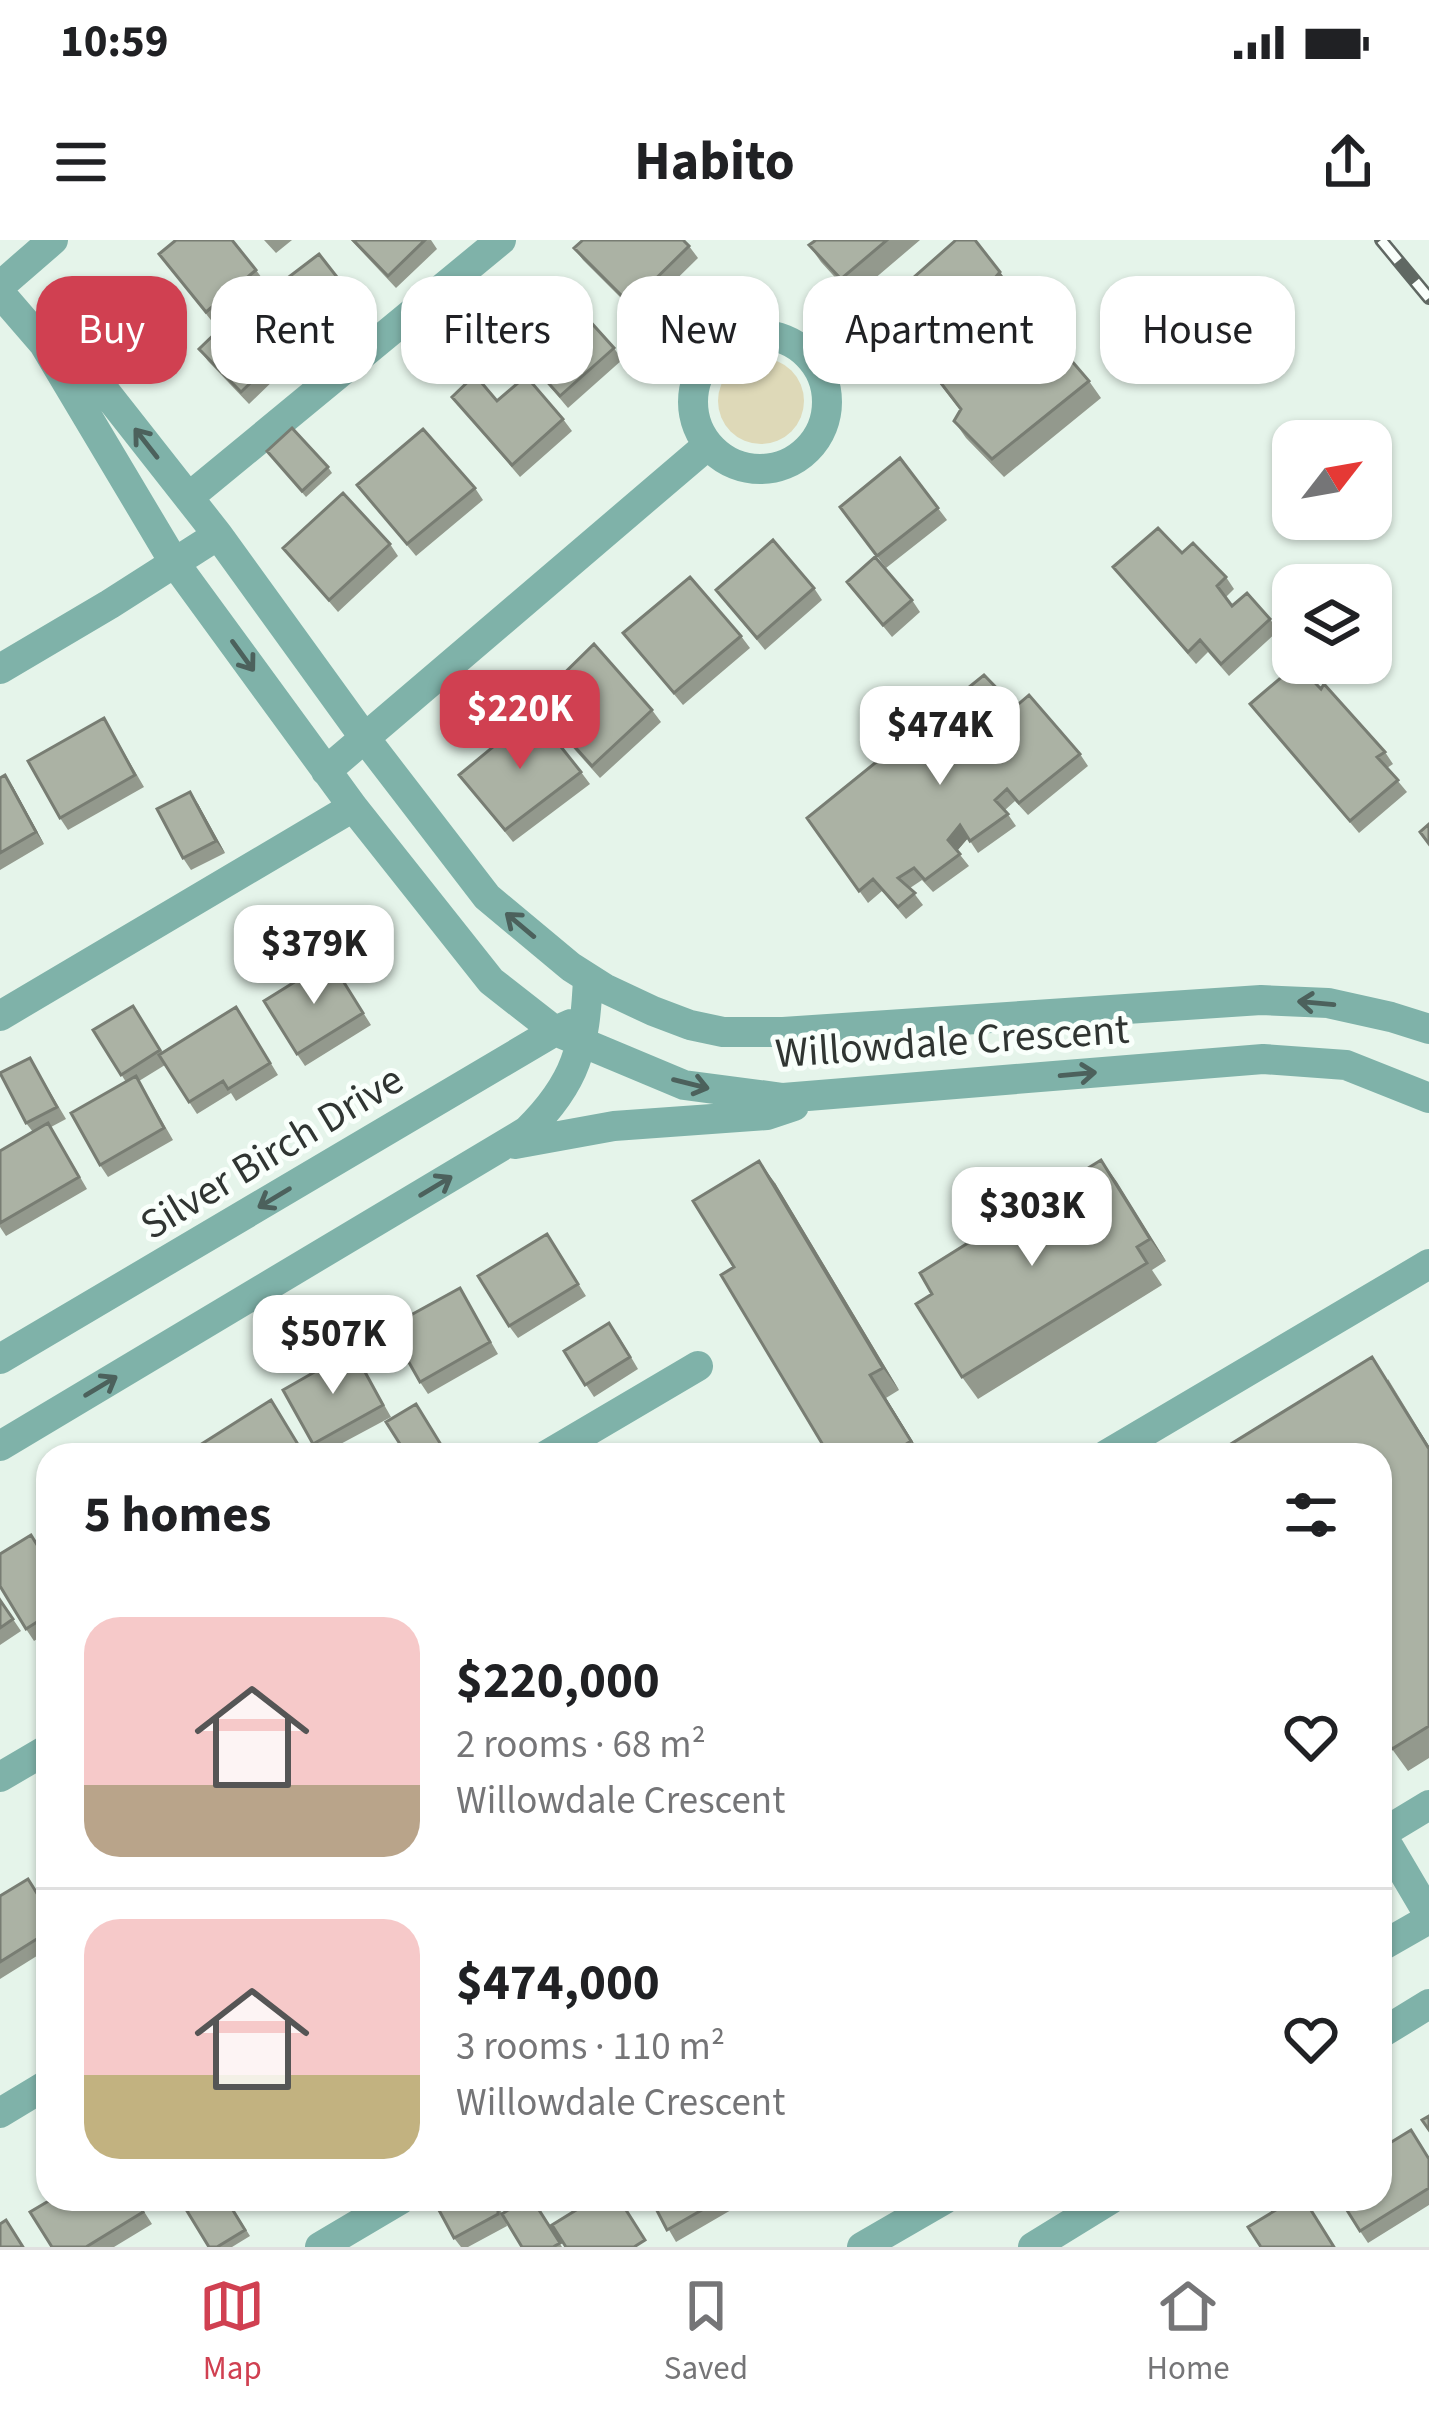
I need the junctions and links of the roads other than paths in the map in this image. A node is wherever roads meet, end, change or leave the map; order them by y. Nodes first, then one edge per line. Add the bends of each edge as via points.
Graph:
1 (53, 240) edge
2 (501, 240) edge
3 (0, 289) edge
4 (36, 334) edge
5 (68, 384) edge
6 (96, 384) edge
7 (708, 445) junction
8 (188, 497) junction
9 (218, 535) junction
10 (174, 562) junction
11 (0, 669) edge
12 (364, 737) junction
13 (326, 771) junction
14 (353, 807) junction
15 (588, 978) junction
16 (653, 1011) junction
17 (0, 1016) edge
18 (574, 1030) junction
19 (1429, 1030) edge
20 (820, 1096) junction
21 (1429, 1098) edge
22 (503, 1146) junction
23 (1427, 1270) edge
24 (0, 1360) edge
25 (698, 1366) dead end
26 (567, 1443) edge
27 (1153, 1443) edge
28 (0, 1445) edge
29 (36, 1756) edge
30 (0, 1777) edge
31 (1429, 1805) edge
32 (1392, 1827) edge
33 (1392, 1852) edge
34 (1429, 1917) edge
35 (1392, 1940) edge
36 (1429, 2004) edge
37 (1392, 2027) edge
38 (36, 2091) edge
39 (0, 2113) edge
40 (381, 2211) edge
41 (924, 2211) edge
42 (1092, 2211) edge
43 (320, 2247) edge
44 (862, 2247) edge
45 (1033, 2247) edge

1 - 3 street
2 - 8 street
3 - 4 street, Willowdale Crescent
5 - 10 street, Willowdale Crescent
8 -> 6 street, Willowdale Crescent
7 - 7 street via 724,459 766,469 806,452 819,435 827,393 809,355 769,334 745,335 707,359 693,402
7 - 12 street
8 - 9 street, Willowdale Crescent
9 - 10 street
9 - 12 street, Willowdale Crescent
10 - 11 street
10 -> 13 street, Willowdale Crescent
12 - 13 street
15 -> 12 street, Willowdale Crescent via 487,897
13 - 14 street, Willowdale Crescent
14 - 17 street
14 - 18 street, Willowdale Crescent via 491,981
15 - 16 street, Willowdale Crescent
15 - 18 street
16 - 18 street, Silver Birch Drive via 609,1012
19 -> 16 street, Willowdale Crescent via 1328,1003 1261,1000 783,1033 723,1032
18 -> 20 street, Willowdale Crescent via 684,1084
18 - 22 street via 574,1069 551,1108
18 -> 24 street, Silver Birch Drive
20 -> 21 street, Willowdale Crescent via 1263,1059 1346,1065
20 - 22 street via 767,1115 614,1126
28 -> 22 street
23 - 27 street
25 - 26 street
29 - 30 street
31 - 32 street
33 - 34 street
34 - 35 street
36 - 37 street
38 - 39 street
40 - 43 street
41 - 44 street
42 - 45 street

